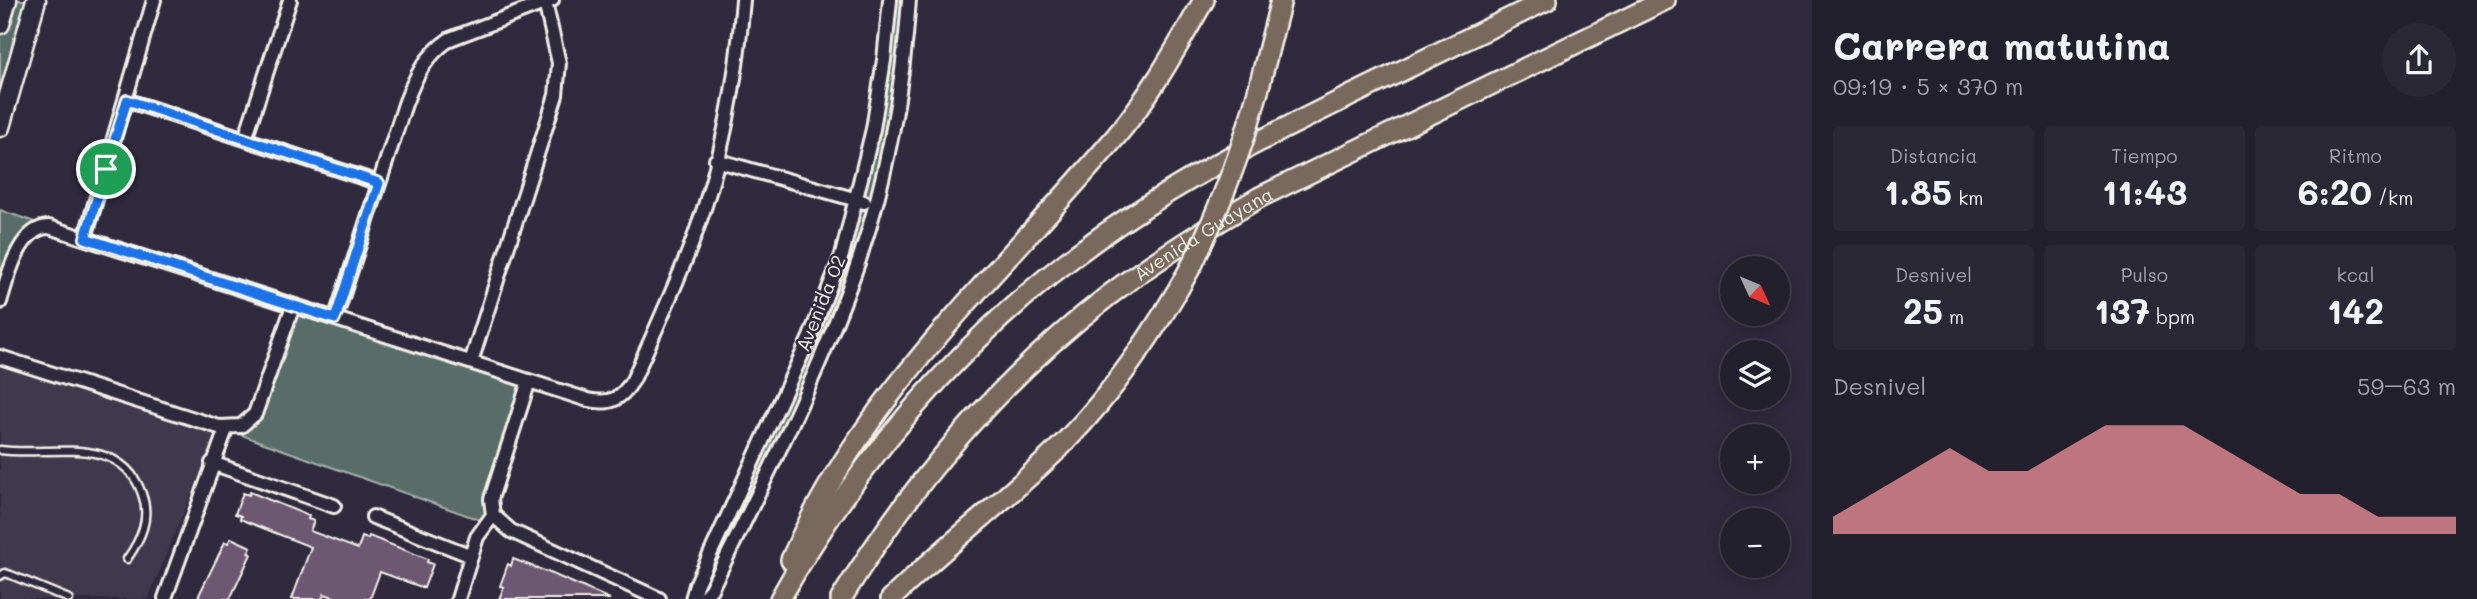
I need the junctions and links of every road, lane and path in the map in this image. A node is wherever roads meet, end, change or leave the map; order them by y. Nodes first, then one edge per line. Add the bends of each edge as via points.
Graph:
1 (7, 0) edge
2 (36, 0) edge
3 (154, 0) edge
4 (290, 0) edge
5 (743, 0) edge
6 (890, 0) edge
7 (909, 0) edge
8 (1204, 0) edge
9 (1281, 0) edge
10 (1547, 0) edge
11 (1665, 0) edge
12 (549, 1) edge
13 (0, 24) edge
14 (127, 100) junction
15 (0, 127) edge
16 (245, 139) junction
17 (716, 160) junction
18 (379, 183) junction
19 (857, 200) junction
20 (874, 205) junction
21 (85, 238) junction
22 (0, 302) edge
23 (293, 306) junction
24 (335, 319) junction
25 (0, 357) edge
26 (471, 362) junction
27 (528, 381) junction
28 (226, 429) junction
29 (0, 450) edge
30 (212, 463) junction
31 (334, 506) dead end
32 (493, 515) junction
33 (373, 517) dead end
34 (469, 555) junction
35 (127, 559) dead end
36 (0, 576) edge
37 (165, 598) edge
38 (655, 598) edge
39 (69, 599) edge
40 (457, 599) edge
41 (692, 599) edge
42 (702, 599) edge
43 (775, 599) edge
44 (780, 599) edge
45 (841, 599) edge
46 (891, 599) edge

1 - 13 street
2 - 15 street
3 - 14 street
4 - 16 street
5 - 17 street
6 - 19 street, Avenida 02 via 881,85
7 - 20 street, Avenida 02 via 898,97
8 - 43 main road via 1120,132 954,318 862,432 805,528
9 - 46 main road, bridge via 1230,180 1193,263 1149,338 1084,421
10 - 44 main road via 1215,164 1144,206 1069,260 984,334 907,417 832,515
11 - 45 main road, Avenida Guayana via 1260,197 1110,294 1048,345 972,421 891,521
12 - 18 street via 450,39 427,58 413,83
12 - 26 street via 559,62 556,95
14 - 16 street
14 - 21 street
16 - 18 street
17 - 19 street
17 - 27 street via 684,264 626,391 615,400 599,402
18 - 24 street
19 - 20 street
19 - 41 street, Avenida 02 via 823,305
20 - 42 street, Avenida 02 via 859,259 820,358 717,578
21 - 22 street via 49,227 35,230 15,258
21 - 23 street
23 - 24 street
23 - 28 street via 255,414 240,426
24 - 26 street
25 - 28 street
26 - 27 street
27 - 32 street via 491,499
28 - 30 street
29 - 35 lane via 96,452 123,466 135,478 146,513 143,531
30 - 31 street
30 - 37 street
32 - 34 street
32 - 38 street via 512,531
33 - 34 street
34 - 40 street
36 - 39 lane via 5,573

